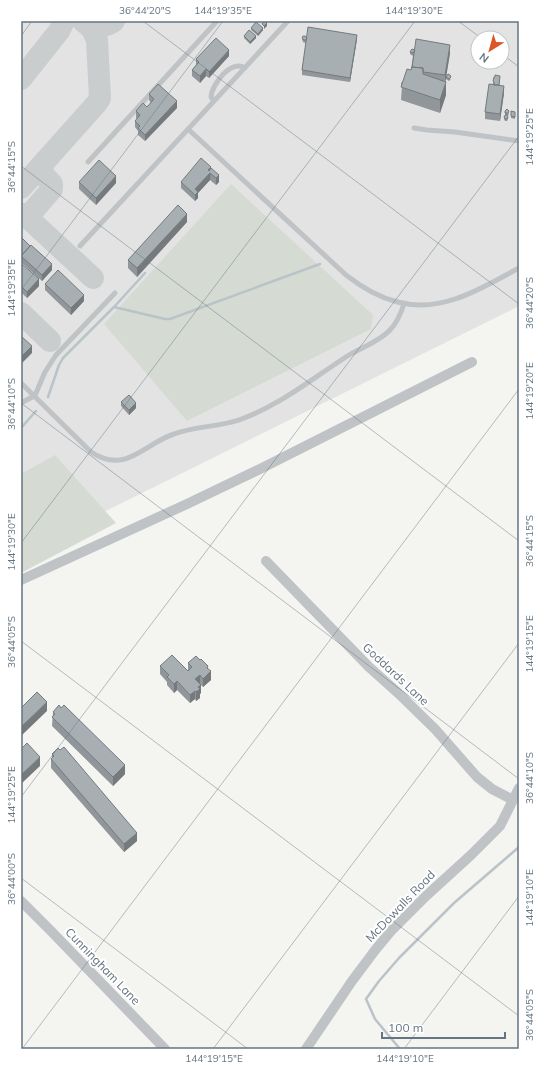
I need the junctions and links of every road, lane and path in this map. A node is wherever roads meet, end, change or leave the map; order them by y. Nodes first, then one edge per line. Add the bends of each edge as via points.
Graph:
1 (217, 21) edge
2 (288, 21) edge
3 (245, 68) junction
4 (214, 101) junction
5 (414, 128) dead end
6 (188, 130) junction
7 (519, 141) edge
8 (88, 162) dead end
9 (80, 246) dead end
10 (519, 268) edge
11 (115, 293) dead end
12 (404, 304) junction
13 (472, 362) dead end
14 (21, 383) edge
15 (34, 396) junction
16 (21, 403) edge
17 (266, 561) dead end
18 (21, 580) edge
19 (519, 788) edge
20 (513, 800) junction
21 (21, 901) edge
22 (165, 1049) edge
23 (306, 1049) edge

1 - 8 lane
2 - 3 lane
3 - 4 lane
3 - 4 lane via 235,66 220,77 211,94
4 - 6 lane
5 - 7 lane
6 - 9 lane
6 - 12 lane via 354,281 380,296
10 - 12 lane via 454,299 426,305
11 - 15 lane via 56,355
12 - 15 lane via 394,326 384,335 270,406 238,420 175,433 135,455 120,460 99,457 83,445
13 - 18 street via 260,469
14 - 15 lane
15 - 16 lane
17 - 20 street, Goddards Lane via 369,667 435,729 477,777 492,789
19 - 20 street, McDowalls Road
20 - 23 street, McDowalls Road via 493,834 426,896 376,949
21 - 22 street, Cunningham Lane

